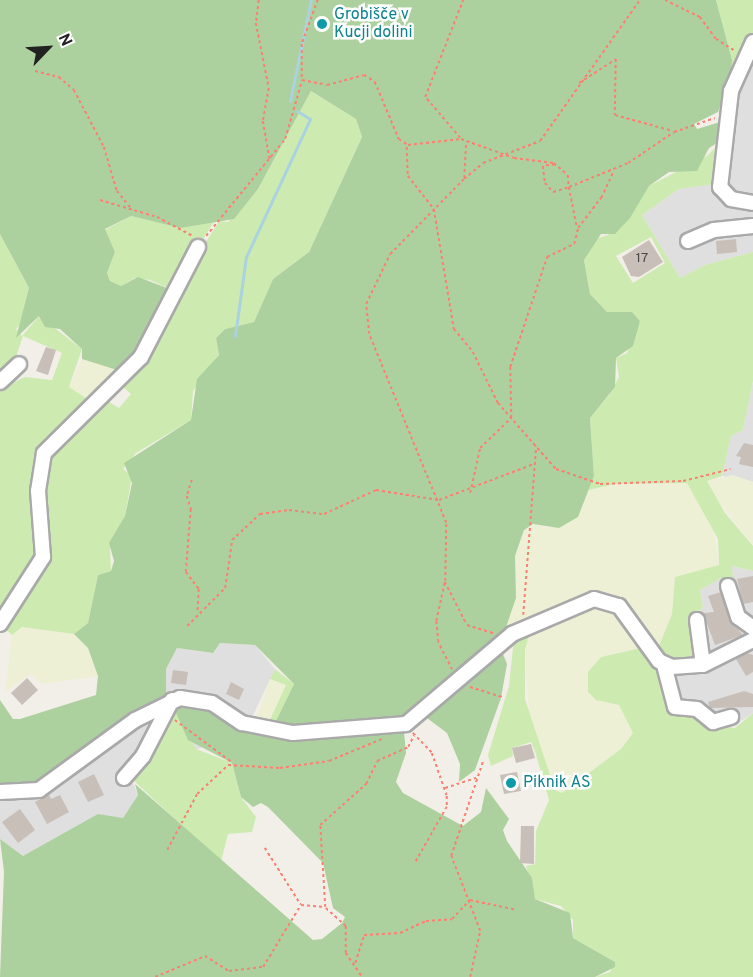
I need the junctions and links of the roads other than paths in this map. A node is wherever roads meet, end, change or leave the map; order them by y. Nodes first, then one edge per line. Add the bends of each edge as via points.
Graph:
1 (753, 42) edge
2 (753, 203) edge
3 (753, 226) edge
4 (688, 241) dead end
5 (198, 247) road end
6 (19, 364) dead end
7 (0, 382) edge
8 (728, 586) dead end
9 (697, 620) dead end
10 (0, 624) edge
11 (753, 628) edge
12 (753, 640) edge
13 (664, 665) junction
14 (703, 665) junction
15 (172, 700) junction
16 (731, 717) dead end
17 (124, 778) dead end
18 (0, 792) edge

1 - 2 street via 726,112 720,187 731,199
3 - 4 street via 714,230
5 - 10 street via 146,350 44,453 38,491 43,557
6 - 7 street
8 - 11 street via 738,617
9 - 14 street
12 - 14 street
13 - 14 street
13 - 15 street via 630,618 607,600 574,603 521,628 410,729 292,733 242,723 195,698
13 - 16 street via 675,707 697,709 713,722
15 - 17 street via 143,756
15 - 18 street via 135,720 39,790

